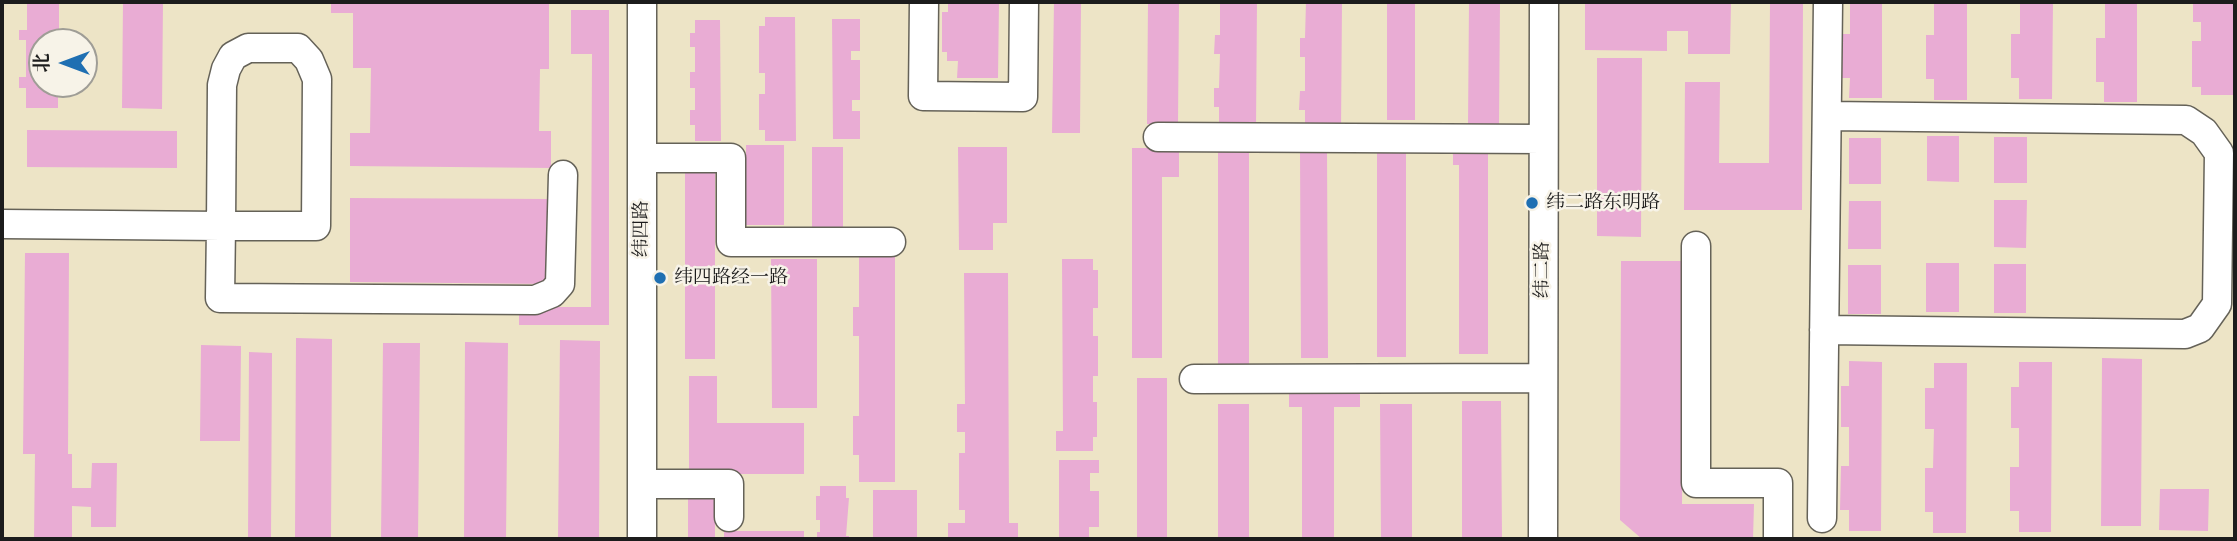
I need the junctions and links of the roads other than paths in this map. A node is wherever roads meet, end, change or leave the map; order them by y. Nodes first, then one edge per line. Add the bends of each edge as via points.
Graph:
1 (642, 2) edge
2 (923, 2) edge
3 (1024, 2) edge
4 (1544, 2) edge
5 (1828, 2) edge
6 (1826, 116) junction
7 (1158, 137) dead end
8 (1543, 139) junction
9 (642, 158) junction
10 (563, 175) dead end
11 (2227, 223) edge
12 (2, 224) edge
13 (221, 226) junction
14 (891, 242) dead end
15 (1696, 246) dead end
16 (1824, 330) junction
17 (1543, 378) junction
18 (1194, 379) dead end
19 (642, 484) junction
20 (729, 517) dead end
21 (1822, 518) dead end
22 (642, 539) edge
23 (1543, 539) edge
24 (1777, 539) edge

1 - 9 street, 纬四路
2 - 3 street via 923,96 1023,97
4 - 8 street, 纬二路
5 - 6 street
6 - 11 street via 2186,120 2204,132 2219,153
6 - 16 street
7 - 8 street
8 - 17 street, 纬二路
9 - 14 street via 731,158 731,242
9 - 19 street, 纬四路
10 - 13 street via 560,284 535,300 220,298
11 - 16 street via 2217,304 2200,328 2185,334
12 - 13 street
13 - 13 street via 226,69 233,56 248,48 298,48 317,79 316,226
15 - 24 street via 1696,483 1777,483
16 - 21 street
17 - 18 street
17 - 23 street, 纬二路
19 - 20 street via 729,484
19 - 22 street, 纬四路

